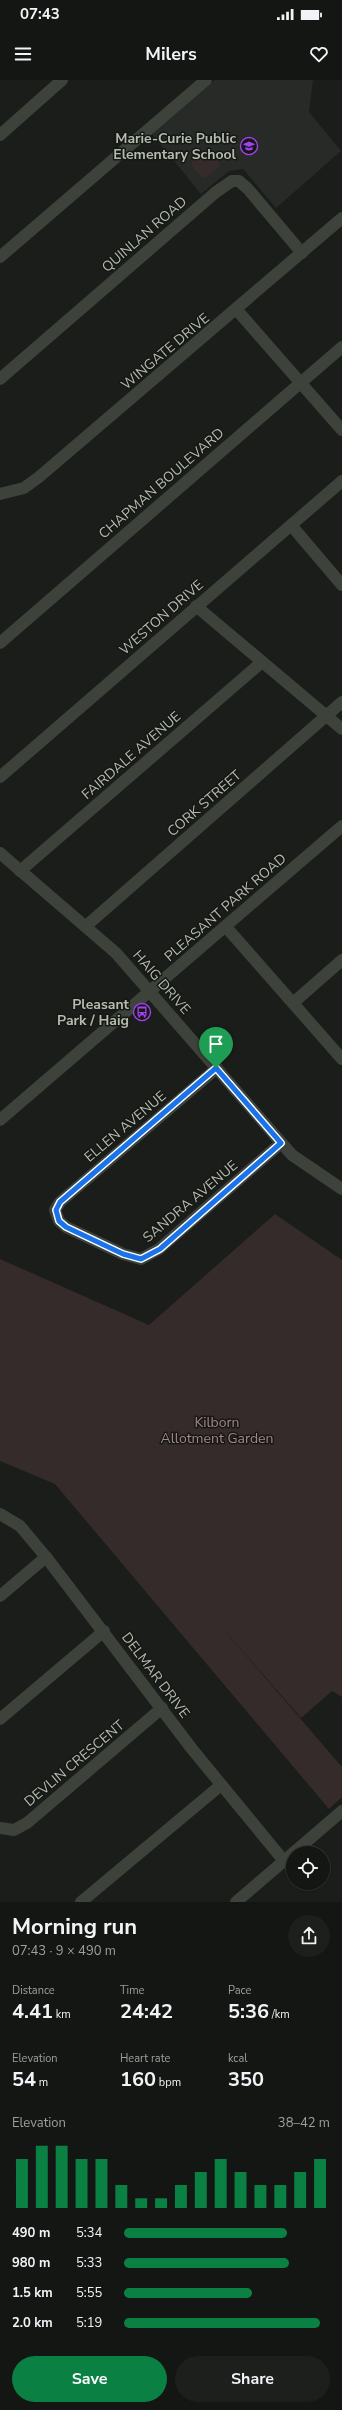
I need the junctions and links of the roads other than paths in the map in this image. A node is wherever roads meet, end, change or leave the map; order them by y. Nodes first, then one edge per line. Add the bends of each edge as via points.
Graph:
1 (62, 80) edge
2 (206, 80) edge
3 (0, 135) edge
4 (342, 218) edge
5 (302, 253) junction
6 (0, 257) edge
7 (236, 309) junction
8 (342, 348) edge
9 (0, 379) edge
10 (301, 382) junction
11 (342, 430) edge
12 (342, 481) edge
13 (0, 494) edge
14 (291, 525) junction
15 (342, 585) edge
16 (196, 606) junction
17 (0, 643) edge
18 (262, 662) junction
19 (342, 702) edge
20 (328, 715) junction
21 (342, 729) edge
22 (0, 777) edge
23 (342, 826) edge
24 (0, 854) edge
25 (20, 871) junction
26 (86, 926) junction
27 (226, 927) junction
28 (342, 960) edge
29 (151, 992) junction
30 (292, 1003) junction
31 (342, 1059) edge
32 (216, 1068) junction
33 (0, 1120) edge
34 (281, 1143) junction
35 (342, 1189) edge
36 (56, 1210) joint
37 (0, 1514) edge
38 (46, 1557) junction
39 (0, 1596) edge
40 (104, 1631) junction
41 (162, 1708) junction
42 (0, 1719) edge
43 (221, 1785) junction
44 (342, 1811) edge
45 (0, 1828) edge
46 (284, 1861) junction
47 (81, 1902) edge
48 (236, 1902) edge

1 - 3 street
2 - 6 street
4 - 5 street, WINGATE DRIVE
5 - 7 street, WINGATE DRIVE
5 - 9 street, QUINLAN ROAD via 248,189 239,181 232,181 216,192
7 - 10 street
7 - 13 street, WINGATE DRIVE via 39,477 24,488
8 - 10 street, CHAPMAN BOULEVARD
10 - 11 street
10 - 17 street, CHAPMAN BOULEVARD
12 - 14 street, WESTON DRIVE
14 - 15 street
14 - 16 street, WESTON DRIVE
16 - 18 street
16 - 22 street, WESTON DRIVE
18 - 20 street
18 - 25 street, FAIRDALE AVENUE
19 - 20 street, CORK STREET
20 - 21 street
20 - 26 street, CORK STREET
23 - 27 street, PLEASANT PARK ROAD
24 - 25 street, HAIG DRIVE
25 - 26 street, HAIG DRIVE
26 - 29 street, HAIG DRIVE via 116,952
27 - 29 street, PLEASANT PARK ROAD
27 - 30 street
28 - 30 street
29 - 32 street, HAIG DRIVE
29 - 33 street, PLEASANT PARK ROAD
30 - 31 street
32 - 34 street, HAIG DRIVE
32 - 36 street, ELLEN AVENUE via 65,1196
34 - 35 street, HAIG DRIVE via 295,1157
34 - 36 street, SANDRA AVENUE via 160,1249 141,1259 123,1254 66,1227 59,1221
37 - 38 street, DELMAR DRIVE via 20,1526
38 - 39 street
38 - 40 street, DELMAR DRIVE
40 - 41 street, DELMAR DRIVE
40 - 42 street
41 - 43 street, DELMAR DRIVE
41 - 45 street, DEVLIN CRESCENT via 27,1823 14,1830
43 - 46 street, DELMAR DRIVE
43 - 47 street
44 - 46 street
46 - 48 street

